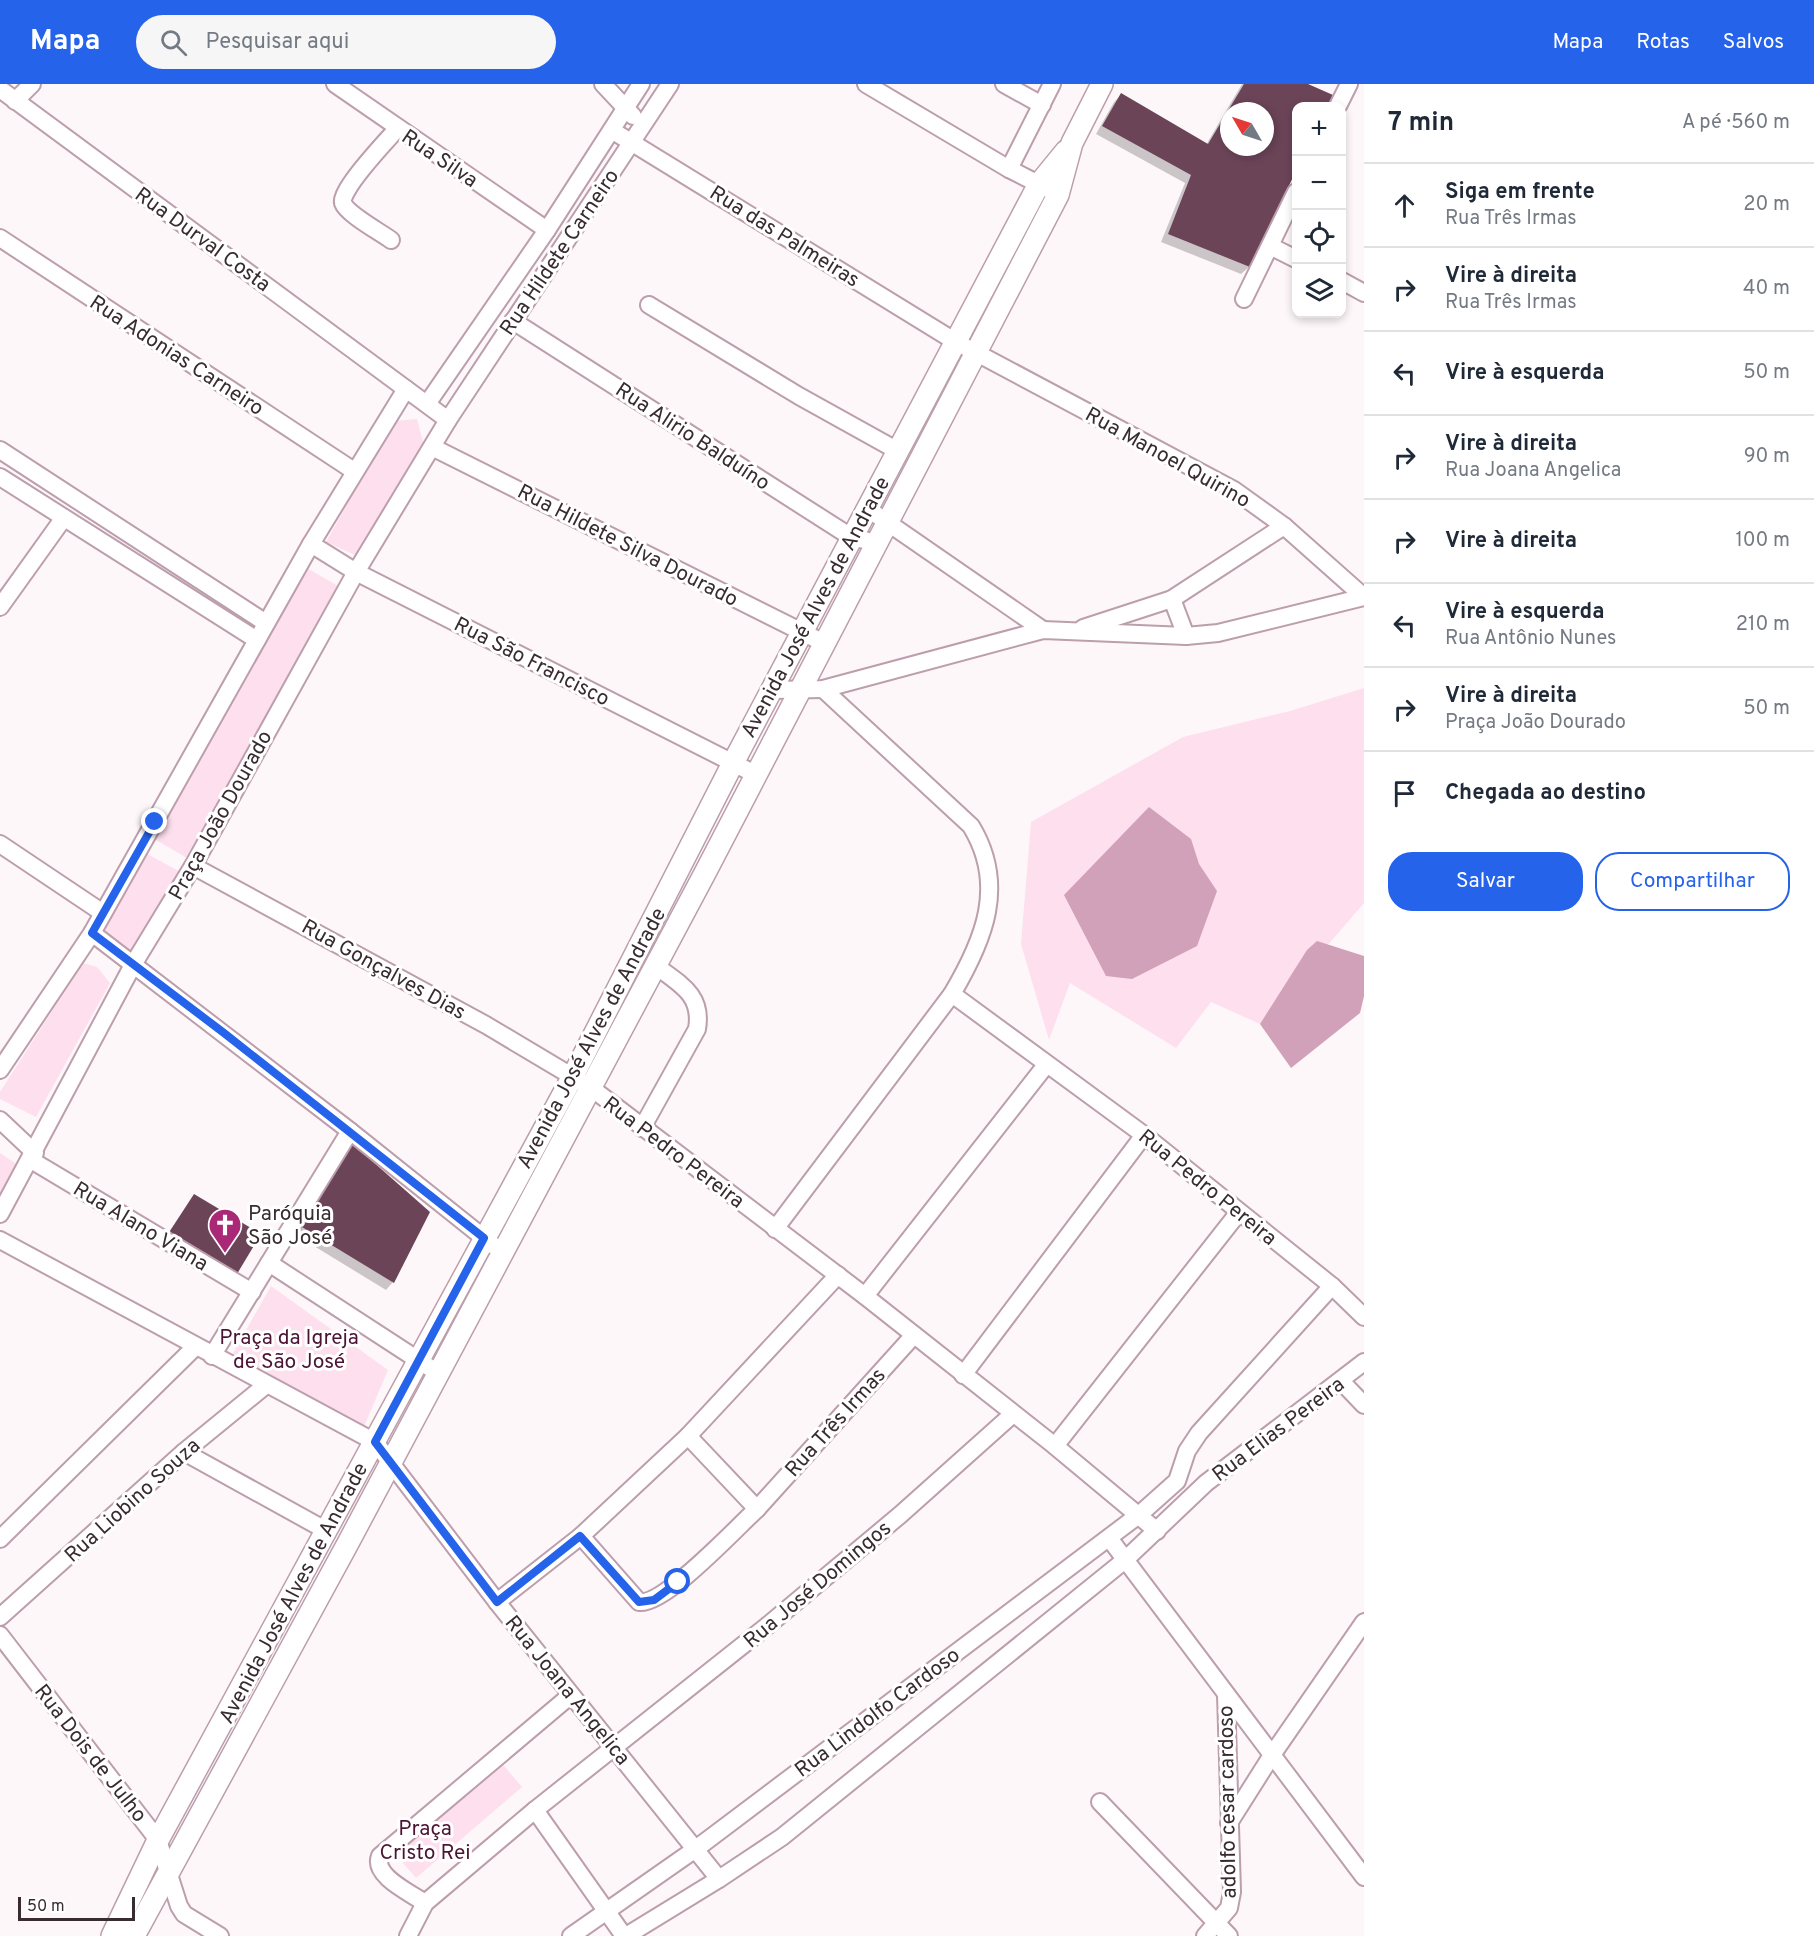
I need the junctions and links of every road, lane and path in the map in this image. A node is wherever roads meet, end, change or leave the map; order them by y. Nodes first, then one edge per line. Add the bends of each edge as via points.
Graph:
1 (33, 84) edge
2 (335, 84) edge
3 (603, 84) edge
4 (641, 84) edge
5 (670, 84) edge
6 (866, 84) edge
7 (1004, 84) edge
8 (1052, 84) edge
9 (1102, 84) edge
10 (1349, 84) edge
11 (0, 89) edge
12 (15, 100) junction
13 (1340, 102) edge
14 (1042, 105) junction
15 (626, 109) junction
16 (643, 127) junction
17 (397, 129) junction
18 (613, 131) junction
19 (632, 142) junction
20 (1072, 143) junction
21 (1009, 169) junction
22 (1039, 184) junction
23 (1058, 195) junction
24 (1292, 200) edge
25 (547, 230) junction
26 (0, 238) edge
27 (391, 240) dead end
28 (1270, 246) junction
29 (531, 253) junction
30 (1292, 257) edge
31 (548, 266) junction
32 (1346, 283) edge
33 (1364, 292) edge
34 (1244, 299) dead end
35 (649, 305) dead end
36 (513, 321) junction
37 (956, 342) junction
38 (976, 352) junction
39 (406, 389) junction
40 (427, 404) junction
41 (448, 420) junction
42 (432, 447) junction
43 (0, 450) edge
44 (898, 451) junction
45 (354, 471) junction
46 (0, 477) edge
47 (868, 509) junction
48 (63, 519) junction
49 (888, 523) junction
50 (1284, 526) junction
51 (851, 537) junction
52 (877, 543) junction
53 (311, 544) junction
54 (356, 572) junction
55 (1364, 597) edge
56 (1172, 598) junction
57 (0, 607) edge
58 (266, 623) junction
59 (1043, 630) junction
60 (802, 632) junction
61 (1072, 632) junction
62 (1186, 636) junction
63 (257, 640) junction
64 (824, 643) junction
65 (823, 688) junction
66 (772, 690) junction
67 (799, 691) junction
68 (733, 763) junction
69 (755, 774) junction
70 (0, 844) edge
71 (193, 866) junction
72 (103, 913) junction
73 (92, 933) junction
74 (134, 963) junction
75 (656, 966) junction
76 (951, 993) junction
77 (1046, 1065) junction
78 (0, 1070) edge
79 (582, 1082) junction
80 (0, 1120) edge
81 (642, 1128) junction
82 (350, 1131) junction
83 (1144, 1135) junction
84 (33, 1156) junction
85 (1239, 1212) junction
86 (0, 1214) edge
87 (775, 1229) junction
88 (484, 1238) junction
89 (0, 1240) edge
90 (503, 1253) junction
91 (269, 1263) junction
92 (837, 1275) junction
93 (1332, 1286) junction
94 (252, 1292) junction
95 (865, 1296) junction
96 (1364, 1317) edge
97 (914, 1335) junction
98 (195, 1347) junction
99 (213, 1356) junction
100 (418, 1361) junction
101 (1364, 1362) edge
102 (438, 1373) junction
103 (963, 1374) junction
104 (1341, 1381) junction
105 (266, 1385) junction
106 (1364, 1405) edge
107 (1013, 1414) junction
108 (688, 1436) junction
109 (375, 1442) junction
110 (1055, 1446) junction
111 (183, 1452) junction
112 (391, 1461) junction
113 (1177, 1481) junction
114 (1191, 1496) junction
115 (757, 1509) junction
116 (1140, 1514) junction
117 (327, 1531) junction
118 (1157, 1531) junction
119 (580, 1536) junction
120 (1109, 1538) junction
121 (0, 1539) edge
122 (1125, 1560) junction
123 (497, 1602) junction
124 (0, 1617) edge
125 (1364, 1622) edge
126 (0, 1635) edge
127 (1226, 1694) junction
128 (571, 1695) junction
129 (615, 1747) junction
130 (1272, 1755) junction
131 (1100, 1802) dead end
132 (535, 1810) junction
133 (1229, 1823) junction
134 (158, 1840) junction
135 (697, 1848) junction
136 (1362, 1869) edge
137 (168, 1877) junction
138 (719, 1880) junction
139 (424, 1903) junction
140 (607, 1909) junction
141 (1216, 1922) junction
142 (112, 1936) edge
143 (134, 1936) edge
144 (220, 1936) edge
145 (408, 1936) edge
146 (571, 1936) edge
147 (625, 1936) edge
148 (1204, 1936) edge
149 (1229, 1936) edge

1 - 12 street
2 - 17 street, Rua Silva
3 - 15 street
4 - 15 street, Rua Hildete Carneiro
5 - 16 street, Rua Hildete Carneiro
6 - 21 street
7 - 14 street
8 - 14 street
9 - 20 main road, Avenida José Alves de Andrade
10 - 13 street
11 - 12 street, Rua Durval Costa
12 - 39 street, Rua Durval Costa
14 - 21 street
15 - 16 street
15 - 18 street, Rua Hildete Carneiro
16 - 19 street, Rua Hildete Carneiro
17 - 25 street, Rua Silva
17 - 27 street via 349,186 343,199 351,212
18 - 19 street, Rua das Palmeiras
18 - 25 street, Rua Hildete Carneiro
19 - 31 street, Rua Hildete Carneiro
19 - 37 street, Rua das Palmeiras
20 - 22 main road, Avenida José Alves de Andrade
20 - 23 main road, Avenida José Alves de Andrade
21 - 22 street
22 - 23 street
22 - 37 main road, Avenida José Alves de Andrade
23 - 38 main road, Avenida José Alves de Andrade
24 - 28 street
25 - 29 street, Rua Hildete Carneiro
26 - 45 street, Rua Adonias Carneiro
28 - 30 street
28 - 34 street
29 - 31 street
29 - 40 street, Rua Hildete Carneiro
31 - 36 street, Rua Hildete Carneiro
32 - 33 street
35 - 44 street
36 - 41 street, Rua Hildete Carneiro
36 - 51 street, Rua Alirio Balduíno
37 - 38 street, Rua Manoel Quirino
37 - 44 main road, Avenida José Alves de Andrade
38 - 49 main road, Avenida José Alves de Andrade
38 - 50 street, Rua Manoel Quirino via 1234,490
39 - 40 street
39 - 45 street
40 - 41 street
41 - 42 street, Praça João Dourado
42 - 54 street, Praça João Dourado
42 - 60 street, Rua Hildete Silva Dourado
43 - 58 street
44 - 47 main road, Avenida José Alves de Andrade
45 - 53 street
46 - 48 street
47 - 49 street
47 - 51 main road, Avenida José Alves de Andrade
48 - 57 street
48 - 63 street
49 - 52 main road, Avenida José Alves de Andrade
49 - 59 street
50 - 55 street, Rua Manoel Quirino
50 - 56 street
51 - 52 street, Rua Alirio Balduíno
51 - 60 main road, Avenida José Alves de Andrade
52 - 64 main road, Avenida José Alves de Andrade
53 - 54 street, Rua São Francisco
53 - 58 street
54 - 68 street, Rua São Francisco
54 - 71 street, Praça João Dourado
55 - 62 street via 1218,633
56 - 61 street
56 - 62 street
58 - 63 street
59 - 61 street
59 - 65 street
60 - 64 street, Rua Hildete Silva Dourado
60 - 66 main road, Avenida José Alves de Andrade
61 - 62 street
63 - 72 street
64 - 67 main road, Avenida José Alves de Andrade
65 - 67 street
65 - 76 street via 971,826 983,848 989,877 983,932
66 - 67 street
66 - 68 main road, Avenida José Alves de Andrade
67 - 69 main road, Avenida José Alves de Andrade
68 - 69 street, Rua São Francisco
68 - 79 main road, Avenida José Alves de Andrade
69 - 75 main road, Avenida José Alves de Andrade
70 - 72 street
71 - 74 street, Praça João Dourado
71 - 79 street, Rua Gonçalves Dias via 486,1025
72 - 73 street
73 - 74 street
73 - 78 street
74 - 82 street
74 - 84 street, Praça João Dourado
75 - 79 main road, Avenida José Alves de Andrade
75 - 81 street via 690,994 698,1005 699,1016 697,1029
76 - 77 street, Rua Pedro Pereira
76 - 87 street
77 - 83 street, Rua Pedro Pereira
77 - 95 street
79 - 81 street, Rua Pedro Pereira
79 - 88 main road, Avenida José Alves de Andrade
79 - 90 main road, Avenida José Alves de Andrade
80 - 84 street, Rua Alano Viana
81 - 87 street, Rua Pedro Pereira
82 - 88 street
82 - 91 street
83 - 85 street, Rua Pedro Pereira
83 - 103 street
84 - 86 street, Praça João Dourado
84 - 94 street, Rua Alano Viana
85 - 93 street, Rua Pedro Pereira
85 - 110 street
87 - 92 street, Rua Pedro Pereira
88 - 90 street
88 - 100 main road, Avenida José Alves de Andrade
89 - 98 street
90 - 102 main road, Avenida José Alves de Andrade
91 - 94 street
91 - 100 street
92 - 95 street, Rua Pedro Pereira
92 - 108 street
93 - 96 street, Rua Pedro Pereira
93 - 113 street via 1199,1433 1187,1451
94 - 99 street
95 - 97 street, Rua Pedro Pereira
97 - 103 street, Rua Pedro Pereira
97 - 115 street, Rua Três Irmas
98 - 99 street
98 - 121 street
99 - 105 street
100 - 102 street
100 - 109 main road, Avenida José Alves de Andrade
101 - 104 street, Rua Elias Pereira
102 - 112 main road, Avenida José Alves de Andrade
103 - 107 street, Rua Pedro Pereira
104 - 106 street
104 - 114 street, Rua Elias Pereira
105 - 109 street
105 - 111 street, Rua Liobino Souza
107 - 110 street, Rua Pedro Pereira
107 - 129 street, Rua José Domingos via 900,1515
108 - 115 street
108 - 119 street
109 - 112 street, Rua Joana Angelica
109 - 117 main road, Avenida José Alves de Andrade
110 - 116 street, Rua Pedro Pereira
111 - 117 street
111 - 124 street, Rua Liobino Souza
112 - 123 street, Rua Joana Angelica
112 - 137 main road, Avenida José Alves de Andrade
113 - 114 street
113 - 116 street, Rua Lindolfo Cardoso
114 - 118 street, Rua Lindolfo Cardoso
115 - 119 street, Rua Três Irmas via 665,1594 646,1603 631,1594
116 - 118 street, Rua Pedro Pereira
116 - 120 street, Rua Lindolfo Cardoso
117 - 134 main road, Avenida José Alves de Andrade
118 - 122 street, Rua Lindolfo Cardoso
119 - 123 street
120 - 122 street
120 - 135 street, Rua Lindolfo Cardoso
122 - 127 street
122 - 138 street, Rua Lindolfo Cardoso via 832,1798
123 - 128 street, Rua Joana Angelica
125 - 130 street
126 - 134 street, Rua Dois de Julho
127 - 130 street
127 - 133 street, adolfo cesar cardoso
128 - 129 street, Rua Joana Angelica
128 - 139 street via 384,1851 378,1862 381,1871
129 - 132 street
129 - 135 street, Rua Joana Angelica
130 - 133 street
130 - 136 street
131 - 141 street
132 - 139 street
132 - 140 street
133 - 141 street, adolfo cesar cardoso via 1231,1900
134 - 137 street, Rua Dois de Julho
134 - 142 main road, Avenida José Alves de Andrade
135 - 138 street, Rua Joana Angelica
135 - 140 street, Rua Lindolfo Cardoso
137 - 143 main road, Avenida José Alves de Andrade
137 - 144 street, Rua Dois de Julho via 184,1914
138 - 147 street, Rua Lindolfo Cardoso
139 - 145 street
140 - 146 street, Rua Lindolfo Cardoso
140 - 147 street
141 - 148 street, adolfo cesar cardoso
141 - 149 street

